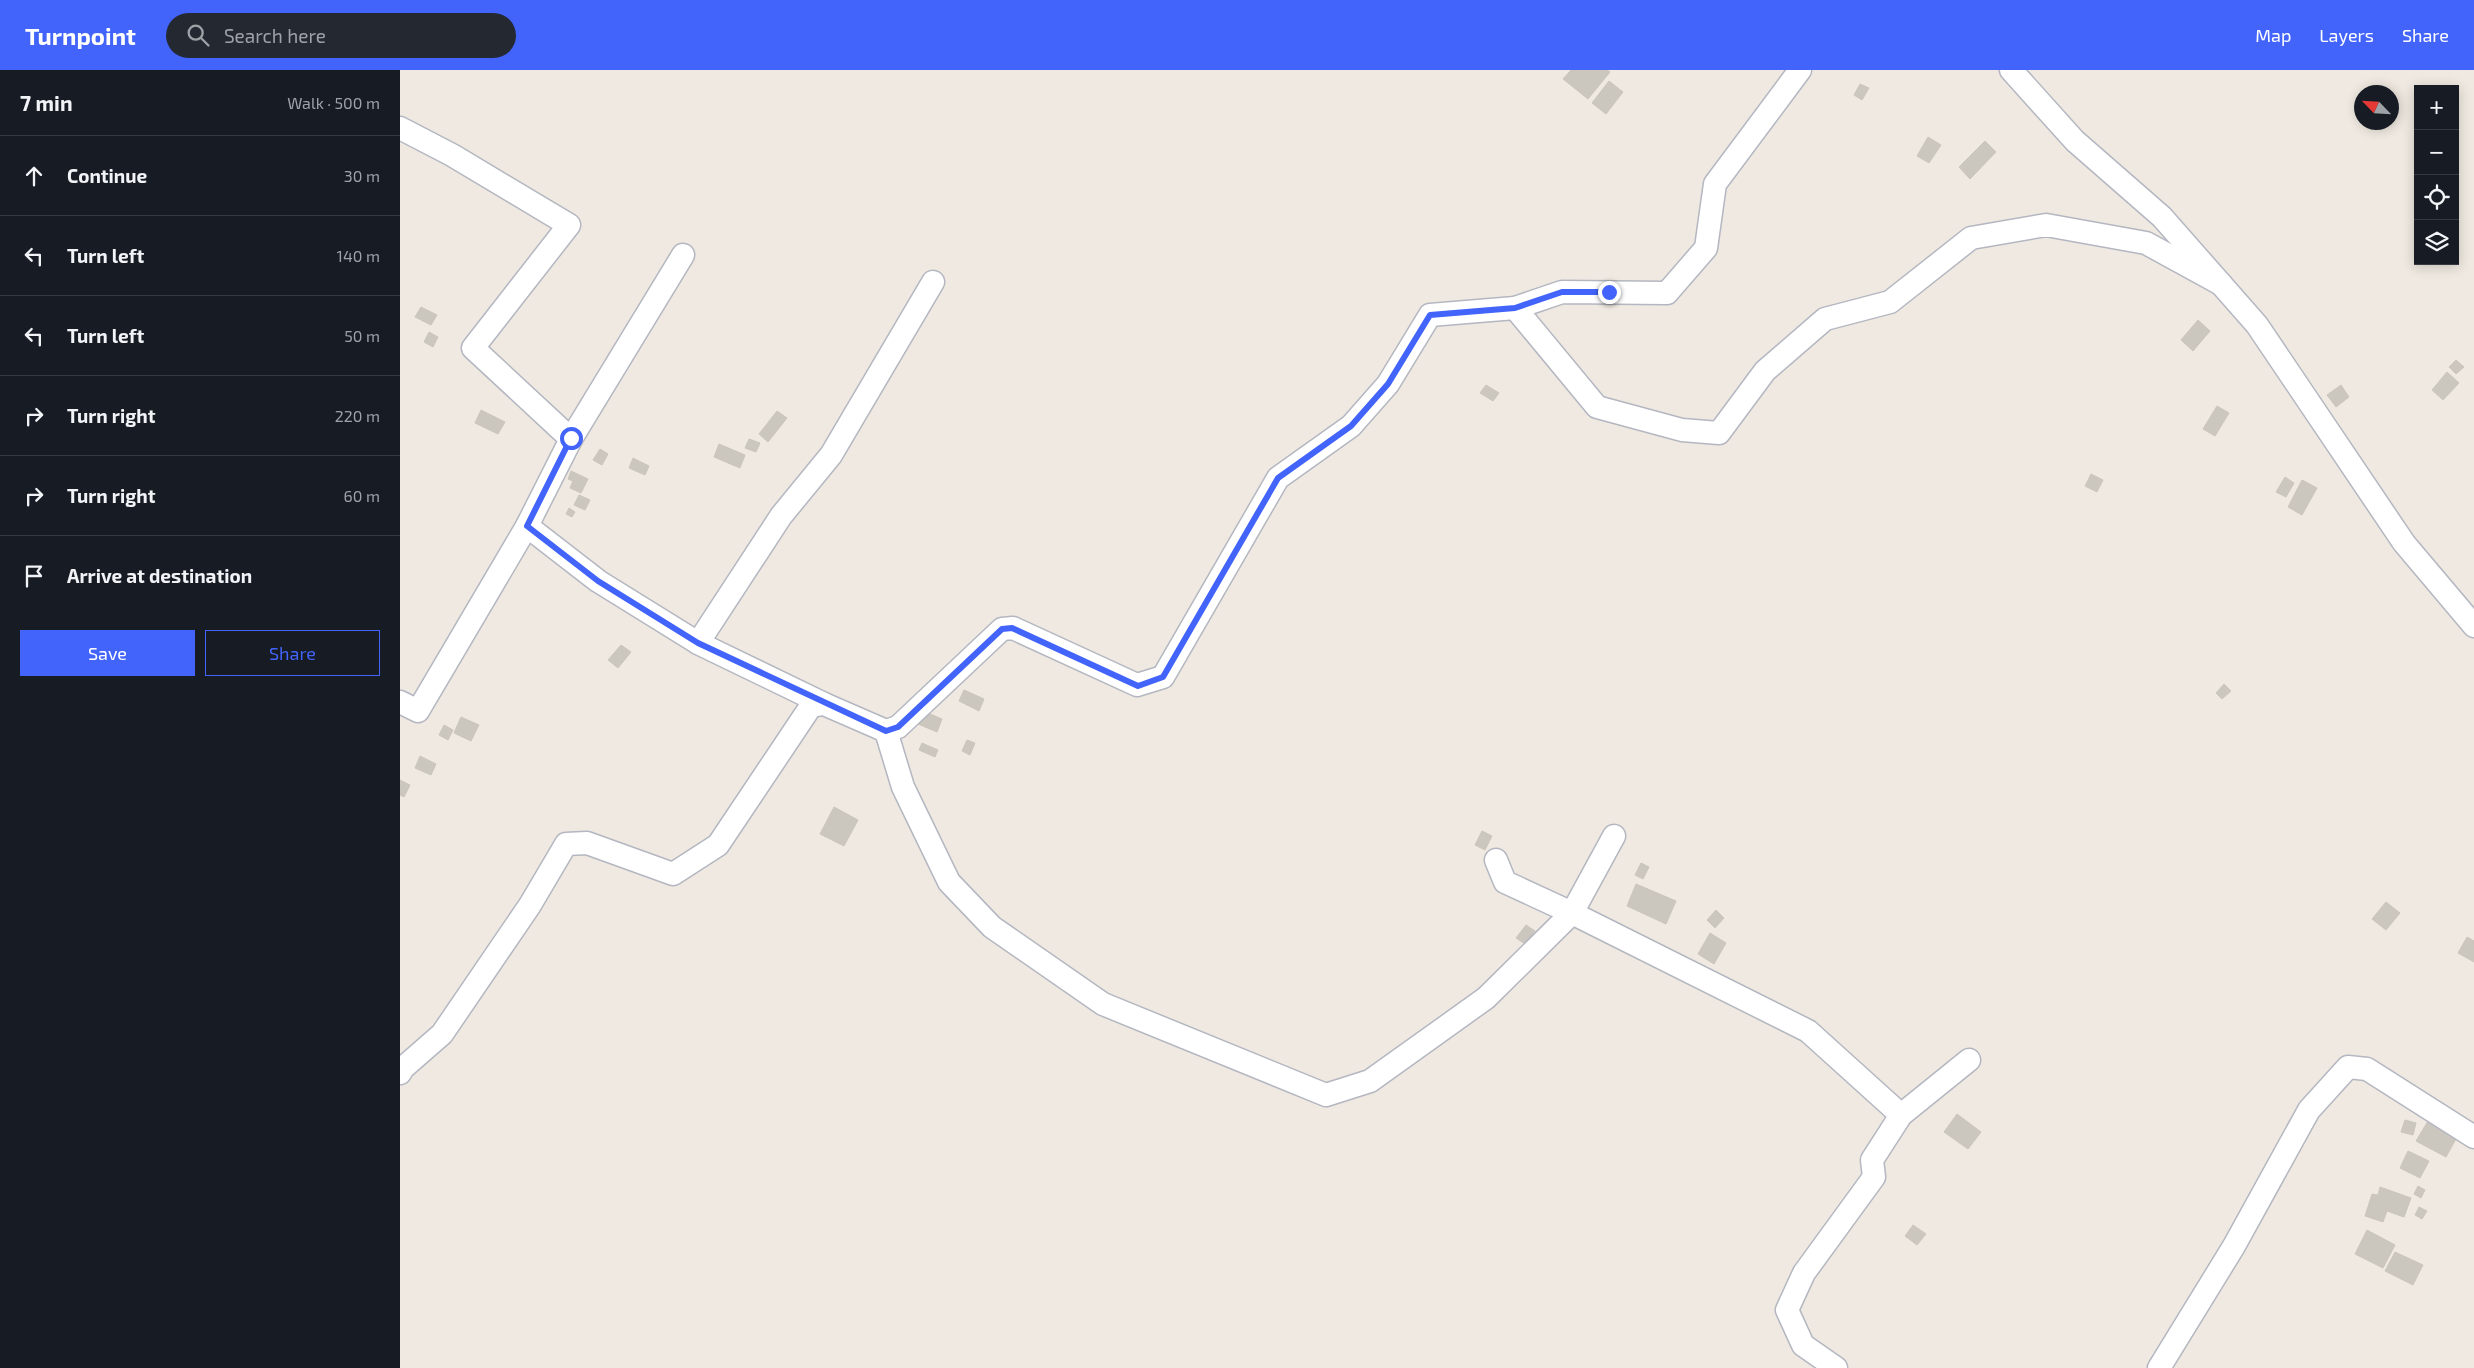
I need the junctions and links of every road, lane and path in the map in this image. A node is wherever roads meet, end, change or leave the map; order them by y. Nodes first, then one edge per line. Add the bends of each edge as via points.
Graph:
1 (1800, 70) edge
2 (2011, 70) edge
3 (400, 128) edge
4 (683, 255) dead end
5 (933, 282) dead end
6 (2221, 284) junction
7 (1515, 308) junction
8 (571, 438) junction
9 (527, 526) junction
10 (2474, 626) edge
11 (698, 643) junction
12 (400, 702) edge
13 (824, 704) junction
14 (886, 731) junction
15 (1614, 836) dead end
16 (1496, 860) dead end
17 (1572, 913) junction
18 (1969, 1060) dead end
19 (400, 1073) edge
20 (1901, 1116) junction
21 (2474, 1137) edge
22 (1836, 1368) edge
23 (2159, 1368) edge

1 - 7 street via 1716,184 1706,248 1666,293 1562,292
2 - 6 street via 2075,141 2162,217
3 - 8 street via 569,225 473,348
4 - 8 street
5 - 11 street via 831,455 781,516
6 - 7 street via 2146,243 2046,226 1971,238 1890,302 1825,319 1765,371 1719,433 1682,430 1596,407
6 - 10 street via 2257,326 2404,543
7 - 14 street via 1430,315 1388,384 1351,426 1278,478 1163,677 1138,686 1012,628 1002,629 898,727
8 - 9 street
9 - 11 street via 598,581
9 - 12 street via 418,712
11 - 13 street
13 - 14 street
13 - 19 street via 811,706 718,846 673,874 587,843 566,844 530,905 442,1034
14 - 17 street via 903,787 949,882 992,927 1103,1004 1326,1095 1370,1081 1486,998
15 - 17 street
16 - 17 street via 1505,882
17 - 20 street via 1808,1031
18 - 20 street
20 - 22 street via 1872,1160 1874,1178 1804,1273 1787,1310 1803,1345
21 - 23 street via 2367,1069 2348,1067 2309,1110 2234,1246

